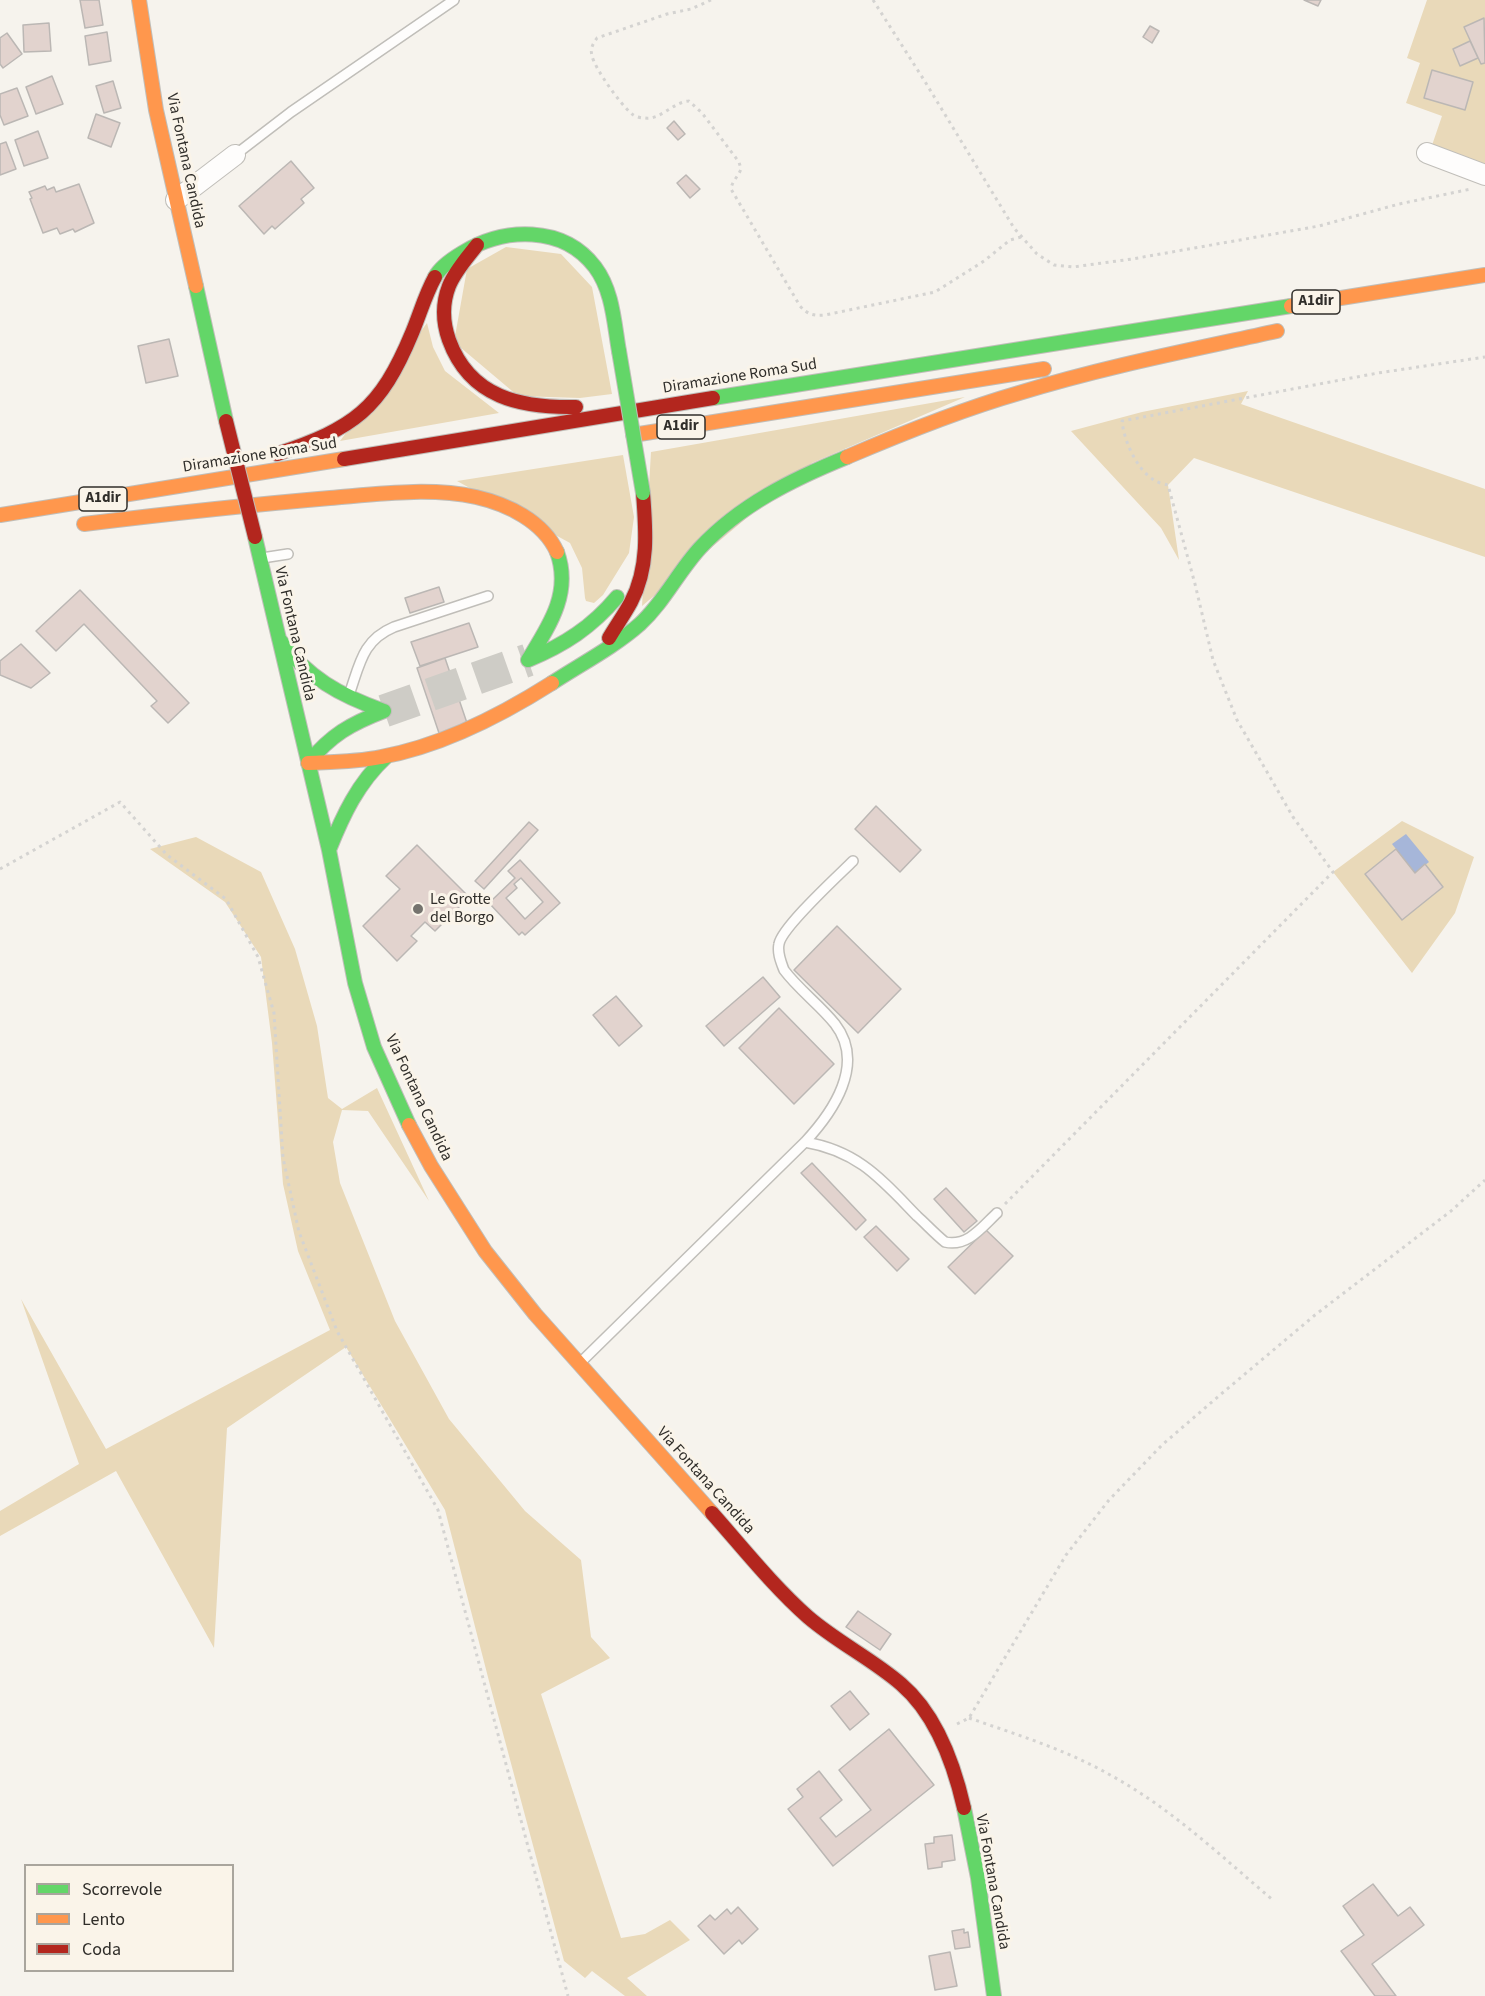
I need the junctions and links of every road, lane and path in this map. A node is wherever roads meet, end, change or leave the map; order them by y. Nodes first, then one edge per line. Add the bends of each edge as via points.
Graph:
1 (139, 0) edge
2 (454, 0) edge
3 (711, 0) edge
4 (873, 0) edge
5 (1427, 153) dead end
6 (235, 155) joint
7 (1479, 182) edge
8 (176, 200) junction
9 (1021, 237) junction
10 (477, 245) junction
11 (1485, 275) edge
12 (1485, 357) edge
13 (915, 365) junction
14 (616, 438) dead end
15 (205, 482) junction
16 (321, 485) dead end
17 (0, 515) edge
18 (288, 554) dead end
19 (260, 558) junction
20 (646, 560) junction
21 (488, 596) dead end
22 (279, 639) junction
23 (603, 650) junction
24 (348, 697) junction
25 (386, 757) junction
26 (308, 763) junction
27 (329, 850) junction
28 (853, 861) dead end
29 (0, 869) edge
30 (805, 1142) junction
31 (1485, 1180) edge
32 (997, 1213) joint
33 (579, 1364) junction
34 (969, 1718) junction
35 (939, 1733) junction
36 (1274, 1901) dead end
37 (568, 1996) edge
38 (993, 1996) edge

1 - 8 main road, Via Fontana Candida via 156,110
2 - 6 lane
3 - 9 path via 597,38 591,46 592,57 606,82 634,116 649,119 688,101 702,113 739,162 741,169 731,189 806,313 825,315 935,292 1010,240
4 - 9 path
5 - 7 street
6 - 8 street
7 - 9 path via 1318,226 1073,267 1054,265
8 - 19 main road, Via Fontana Candida, bridge
10 - 13 main road via 447,291 444,321 450,348 474,381 521,403 585,406
10 - 15 main road via 437,273 398,366 362,413 318,440
10 - 20 main road, bridge via 505,235 530,233 556,240 584,255 605,286 643,492
11 - 13 main road, Diramazione Roma Sud / A1dir
12 - 32 path via 1122,421 1142,470 1155,481 1168,485 1212,660 1237,720 1293,817 1333,872
13 - 15 main road, Diramazione Roma Sud / A1dir
14 - 23 main road, A1dir via 1283,330 1005,397 810,472 760,499 723,526 693,556 646,618
15 - 17 main road, Diramazione Roma Sud / A1dir
16 - 20 main road, A1dir via 79,524 363,495 446,493 489,501 510,509 542,530 560,562 563,580 559,601 528,660 564,644 591,626
18 - 19 lane
19 - 22 main road, Via Fontana Candida
20 - 23 main road via 630,602
21 - 24 lane via 379,635 365,651
22 - 24 main road via 307,673
22 - 26 main road, Via Fontana Candida
23 - 25 main road via 494,718 459,734
24 - 26 main road via 384,711 337,732
25 - 26 main road via 349,763
25 - 27 main road via 355,792
26 - 27 main road, Via Fontana Candida
27 - 33 main road, Via Fontana Candida via 358,997 374,1047 405,1116 431,1166 485,1251
28 - 30 lane via 786,929 779,944 784,970 835,1024 847,1050 846,1076 836,1101
29 - 37 path via 120,802 167,855 225,899 258,957 273,1012 283,1158 299,1232 337,1331 438,1510
30 - 32 lane via 834,1149 860,1162 945,1242 969,1239
30 - 33 lane
31 - 34 path via 1220,1395 1109,1500 1066,1555
33 - 35 main road, Via Fontana Candida via 786,1596 824,1630 899,1682 920,1703
34 - 35 path
34 - 36 path via 1064,1751 1124,1783 1174,1817
35 - 38 main road, Via Fontana Candida via 957,1782 972,1848

